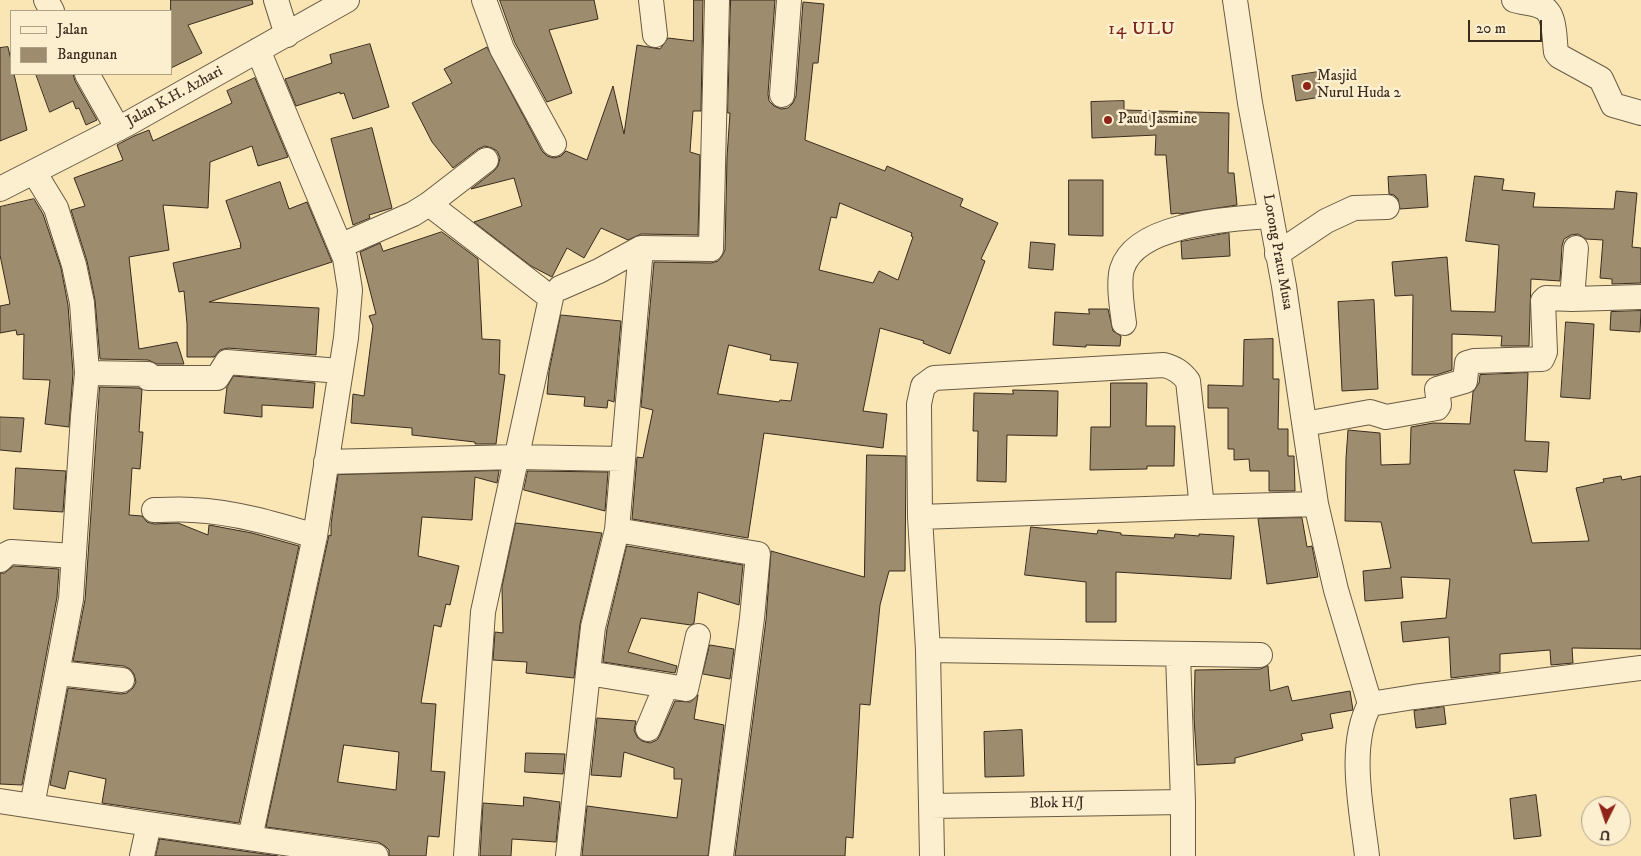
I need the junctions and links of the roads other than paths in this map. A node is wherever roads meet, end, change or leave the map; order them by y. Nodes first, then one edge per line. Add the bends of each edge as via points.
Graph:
1 (276, 0) edge
2 (347, 0) edge
3 (484, 0) edge
4 (651, 0) edge
5 (717, 0) edge
6 (789, 0) edge
7 (1235, 0) edge
8 (1514, 0) edge
9 (287, 35) junction
10 (655, 35) dead end
11 (258, 50) junction
12 (88, 75) edge
13 (782, 95) dead end
14 (1641, 113) edge
15 (118, 129) junction
16 (554, 144) dead end
17 (486, 160) dead end
18 (34, 172) junction
19 (1, 187) edge
20 (1387, 207) dead end
21 (421, 209) junction
22 (1270, 216) junction
23 (340, 246) junction
24 (641, 248) junction
25 (1576, 248) dead end
26 (1277, 254) junction
27 (560, 288) dead end
28 (1641, 297) edge
29 (1572, 300) junction
30 (1124, 323) dead end
31 (340, 371) junction
32 (87, 373) junction
33 (1305, 424) junction
34 (516, 457) junction
35 (623, 459) junction
36 (326, 462) junction
37 (1316, 504) junction
38 (1202, 507) junction
39 (154, 510) dead end
40 (920, 517) junction
41 (616, 530) junction
42 (315, 536) junction
43 (74, 556) junction
44 (0, 560) edge
45 (698, 636) dead end
46 (928, 650) junction
47 (1178, 654) junction
48 (1260, 655) dead end
49 (1641, 668) edge
50 (58, 673) junction
51 (588, 673) junction
52 (122, 680) dead end
53 (666, 686) junction
54 (1370, 704) junction
55 (648, 729) dead end
56 (0, 801) edge
57 (1184, 802) junction
58 (32, 806) junction
59 (931, 806) junction
60 (149, 824) junction
61 (250, 838) junction
62 (142, 856) edge
63 (376, 856) edge
64 (466, 856) edge
65 (568, 856) edge
66 (721, 856) edge
67 (932, 856) edge
68 (1183, 856) edge
69 (1367, 856) edge

1 - 9 street
2 - 9 street, Jalan K.H. Azhari
3 - 16 street via 502,49
4 - 10 street
5 - 24 street via 711,249
6 - 13 street
7 - 22 street, Lorong Pratu Musa
8 - 14 street via 1548,10 1559,56 1601,79 1613,105
9 - 11 street, Jalan K.H. Azhari
11 - 15 street, Jalan K.H. Azhari
11 - 23 street
12 - 15 street
15 - 18 street, Jalan K.H. Azhari
17 - 21 street
18 - 19 street, Jalan K.H. Azhari
18 - 32 street via 56,208 74,265 82,303
20 - 26 street via 1354,208 1326,221
21 - 23 street
21 - 34 street via 551,298
22 - 26 street, Lorong Pratu Musa
22 - 30 street via 1186,226 1156,235 1138,248 1126,258 1122,271
23 - 31 street via 349,273 350,290
24 - 27 street
24 - 35 street
25 - 29 street
26 - 33 street, Lorong Pratu Musa
28 - 29 street
29 - 33 street via 1546,298 1543,301 1545,352 1542,359 1467,363 1465,381 1437,389 1438,408 1386,417 1370,412
31 - 32 street via 227,362 217,378 148,378 148,374
31 - 36 street
32 - 43 street
33 - 37 street, Lorong Pratu Musa
34 - 35 street
34 - 36 street
34 - 64 street via 483,612
35 - 41 street
36 - 42 street
37 - 38 street
37 - 54 street, Lorong Pratu Musa via 1336,590
38 - 40 street
38 - 40 street via 1188,381 1173,367 1164,365 934,378 923,386 919,404
39 - 42 street via 238,515
40 - 46 street
41 - 51 street via 593,627
41 - 66 street via 758,554
42 - 61 street
43 - 44 street via 11,552
43 - 50 street via 71,599
45 - 53 street via 686,689
46 - 47 street
46 - 59 street
47 - 48 street
47 - 57 street
49 - 54 street
50 - 52 street
50 - 58 street
51 - 53 street
51 - 65 street
53 - 55 street
54 - 69 street via 1360,728 1358,765
56 - 58 street
57 - 59 street, Blok H/J
57 - 68 street
58 - 60 street
59 - 67 street
60 - 61 street
60 - 62 street
61 - 63 street

